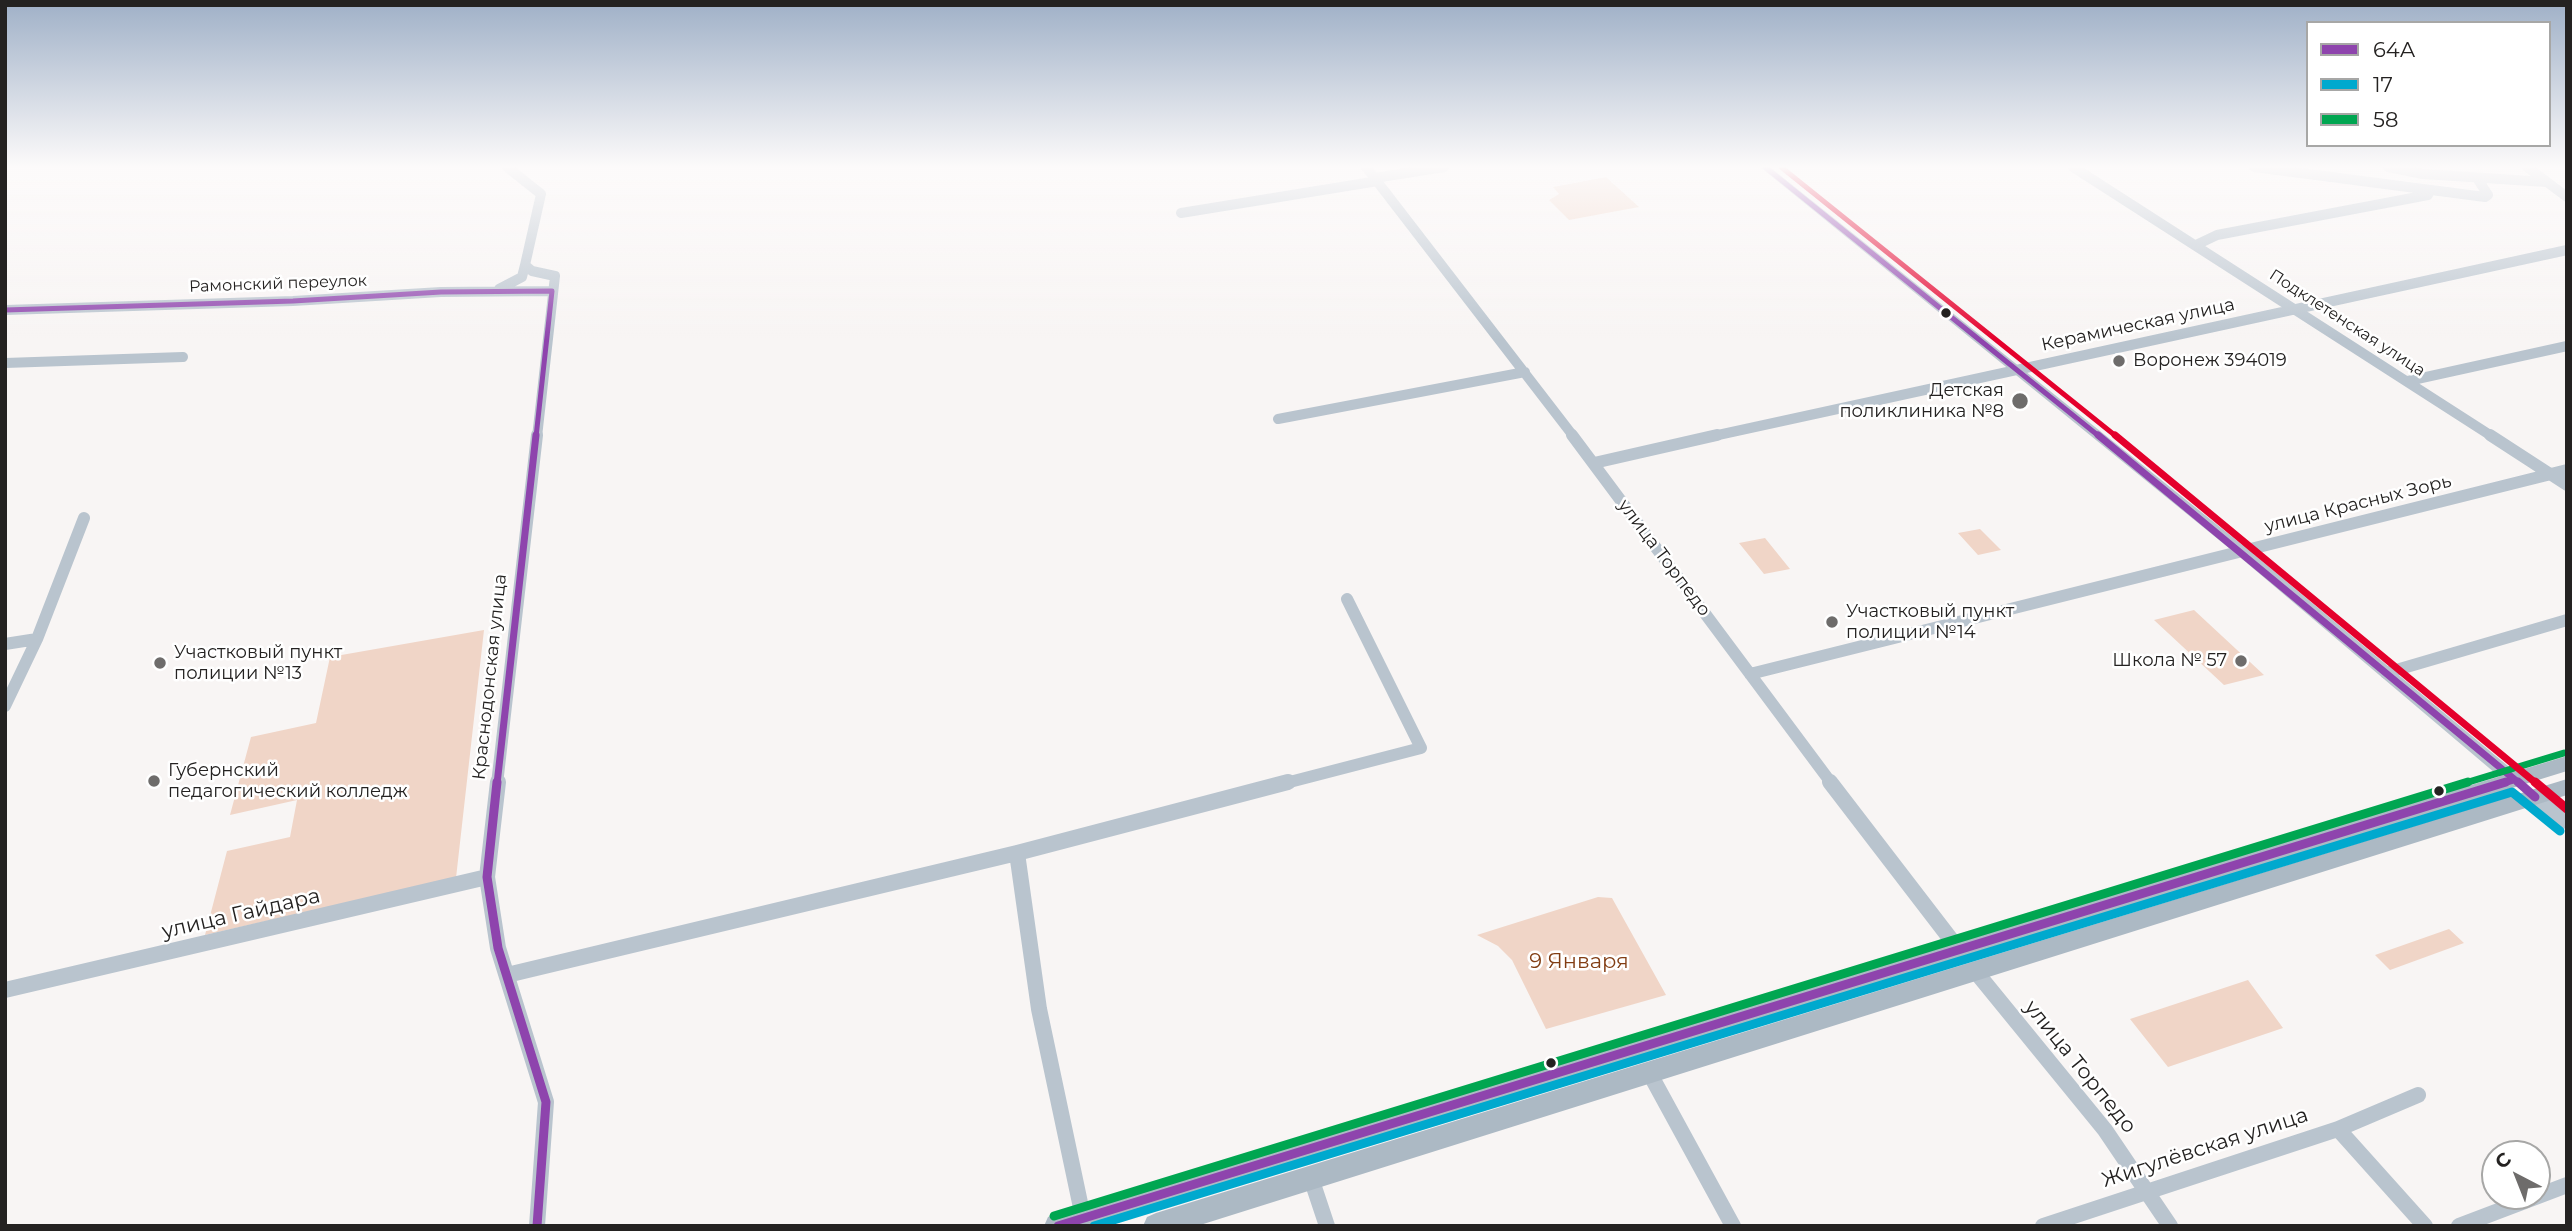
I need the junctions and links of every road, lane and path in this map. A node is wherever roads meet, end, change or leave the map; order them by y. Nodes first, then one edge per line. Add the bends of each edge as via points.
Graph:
1 (534, 224) edge
2 (1411, 224) edge
3 (1836, 224) edge
4 (2164, 224) edge
5 (2271, 224) edge
6 (2196, 245) junction
7 (2567, 250) edge
8 (525, 265) junction
9 (552, 291) junction
10 (488, 292) junction
11 (2296, 309) junction
12 (5, 310) edge
13 (2567, 346) edge
14 (183, 357) dead end
15 (5, 363) edge
16 (2013, 369) junction
17 (1525, 372) junction
18 (2408, 381) junction
19 (1278, 419) dead end
20 (1594, 463) junction
21 (2567, 470) edge
22 (2550, 474) junction
23 (2567, 485) edge
24 (84, 518) dead end
25 (2240, 550) junction
26 (1347, 599) dead end
27 (2567, 620) edge
28 (37, 639) junction
29 (5, 644) edge
30 (2386, 673) junction
31 (1751, 674) junction
32 (5, 706) edge
33 (2567, 763) edge
34 (2514, 780) junction
35 (2567, 787) edge
36 (2535, 797) junction
37 (2567, 823) edge
38 (1017, 853) junction
39 (486, 877) junction
40 (1959, 950) junction
41 (1976, 972) junction
42 (507, 975) junction
43 (5, 990) edge
44 (1650, 1074) junction
45 (2418, 1095) dead end
46 (2338, 1129) junction
47 (1311, 1178) junction
48 (2567, 1185) edge
49 (2144, 1191) junction
50 (1083, 1217) junction
51 (537, 1226) edge
52 (1057, 1226) edge
53 (1156, 1226) edge
54 (1327, 1226) edge
55 (1733, 1226) edge
56 (2043, 1226) edge
57 (2170, 1226) edge
58 (2425, 1226) edge
59 (2459, 1226) edge

1 - 8 street
2 - 17 street, улица Торпедо
3 - 16 street
4 - 6 street, Подклетенская улица
5 - 6 street via 2217,235
6 - 11 street, Подклетенская улица
7 - 11 street, Керамическая улица
8 - 9 street via 555,276
8 - 10 street via 516,282
9 - 10 street, Рамонский переулок
9 - 39 street, Краснодонская улица
10 - 12 street, Рамонский переулок
11 - 16 street, Керамическая улица
11 - 18 street, Подклетенская улица
13 - 18 street
14 - 15 street
16 - 20 street, Керамическая улица
16 - 25 street
17 - 19 street
17 - 20 street, улица Торпедо
18 - 22 street, Подклетенская улица
20 - 31 street, улица Торпедо
21 - 22 street, улица Красных Зорь
22 - 23 street, Подклетенская улица
22 - 25 street, улица Красных Зорь
24 - 28 street
25 - 30 street
25 - 31 street, улица Красных Зорь
26 - 38 street via 1421,748
27 - 30 street
28 - 29 street
28 - 32 street
30 - 34 street
31 - 40 street, улица Торпедо
33 - 34 main road
34 - 36 main road
34 - 40 main road
35 - 36 main road
36 - 37 street
36 - 41 main road
38 - 42 street
38 - 50 street via 1039,1009
39 - 42 street, Краснодонская улица
39 - 43 street, улица Гайдара
40 - 41 main road
40 - 50 main road
41 - 44 main road
41 - 49 street, улица Торпедо via 2105,1130
42 - 51 street, Краснодонская улица via 546,1102
44 - 47 main road
44 - 55 street
45 - 46 street
46 - 49 street, Жигулёвская улица
46 - 58 street
47 - 53 main road
47 - 54 street
48 - 59 street
49 - 56 street, Жигулёвская улица
49 - 57 street, улица Торпедо
50 - 52 main road

